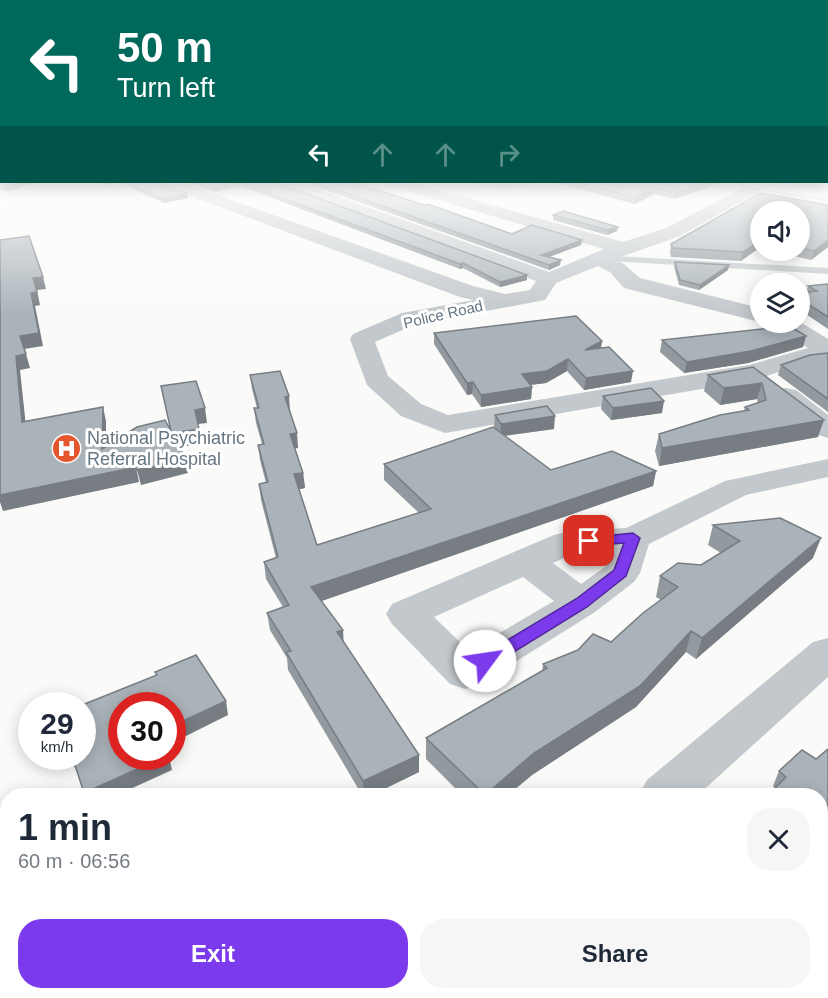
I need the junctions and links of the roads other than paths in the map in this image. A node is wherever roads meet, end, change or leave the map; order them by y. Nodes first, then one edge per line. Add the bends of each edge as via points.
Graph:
1 (281, 224) edge
2 (398, 224) edge
3 (538, 224) edge
4 (690, 224) edge
5 (623, 248) junction
6 (598, 258) junction
7 (828, 266) edge
8 (814, 270) junction
9 (828, 271) edge
10 (549, 279) junction
11 (508, 299) junction
12 (750, 312) edge
13 (800, 333) edge
14 (828, 351) edge
15 (754, 372) junction
16 (828, 429) edge
17 (828, 468) edge
18 (633, 538) junction
19 (527, 561) junction
20 (581, 603) junction
21 (828, 652) edge
22 (672, 788) edge

1 - 11 street via 468,292
2 - 10 street
3 - 5 street
4 - 5 street, Police Road
5 - 6 street, Police Road
6 - 8 lane
6 - 10 street, Police Road
6 - 12 street via 617,268 632,283
7 - 8 lane
8 - 9 lane
10 - 11 street, Police Road via 537,295
11 - 15 street, Police Road via 410,318 362,339 376,379 411,410 445,423
13 - 14 street, Police Road
14 - 15 street, Police Road
15 - 16 street
17 - 18 street via 736,488
18 - 19 street via 567,543
18 - 20 street via 621,573
19 - 20 street
19 - 20 street via 406,614 465,673
21 - 22 street

